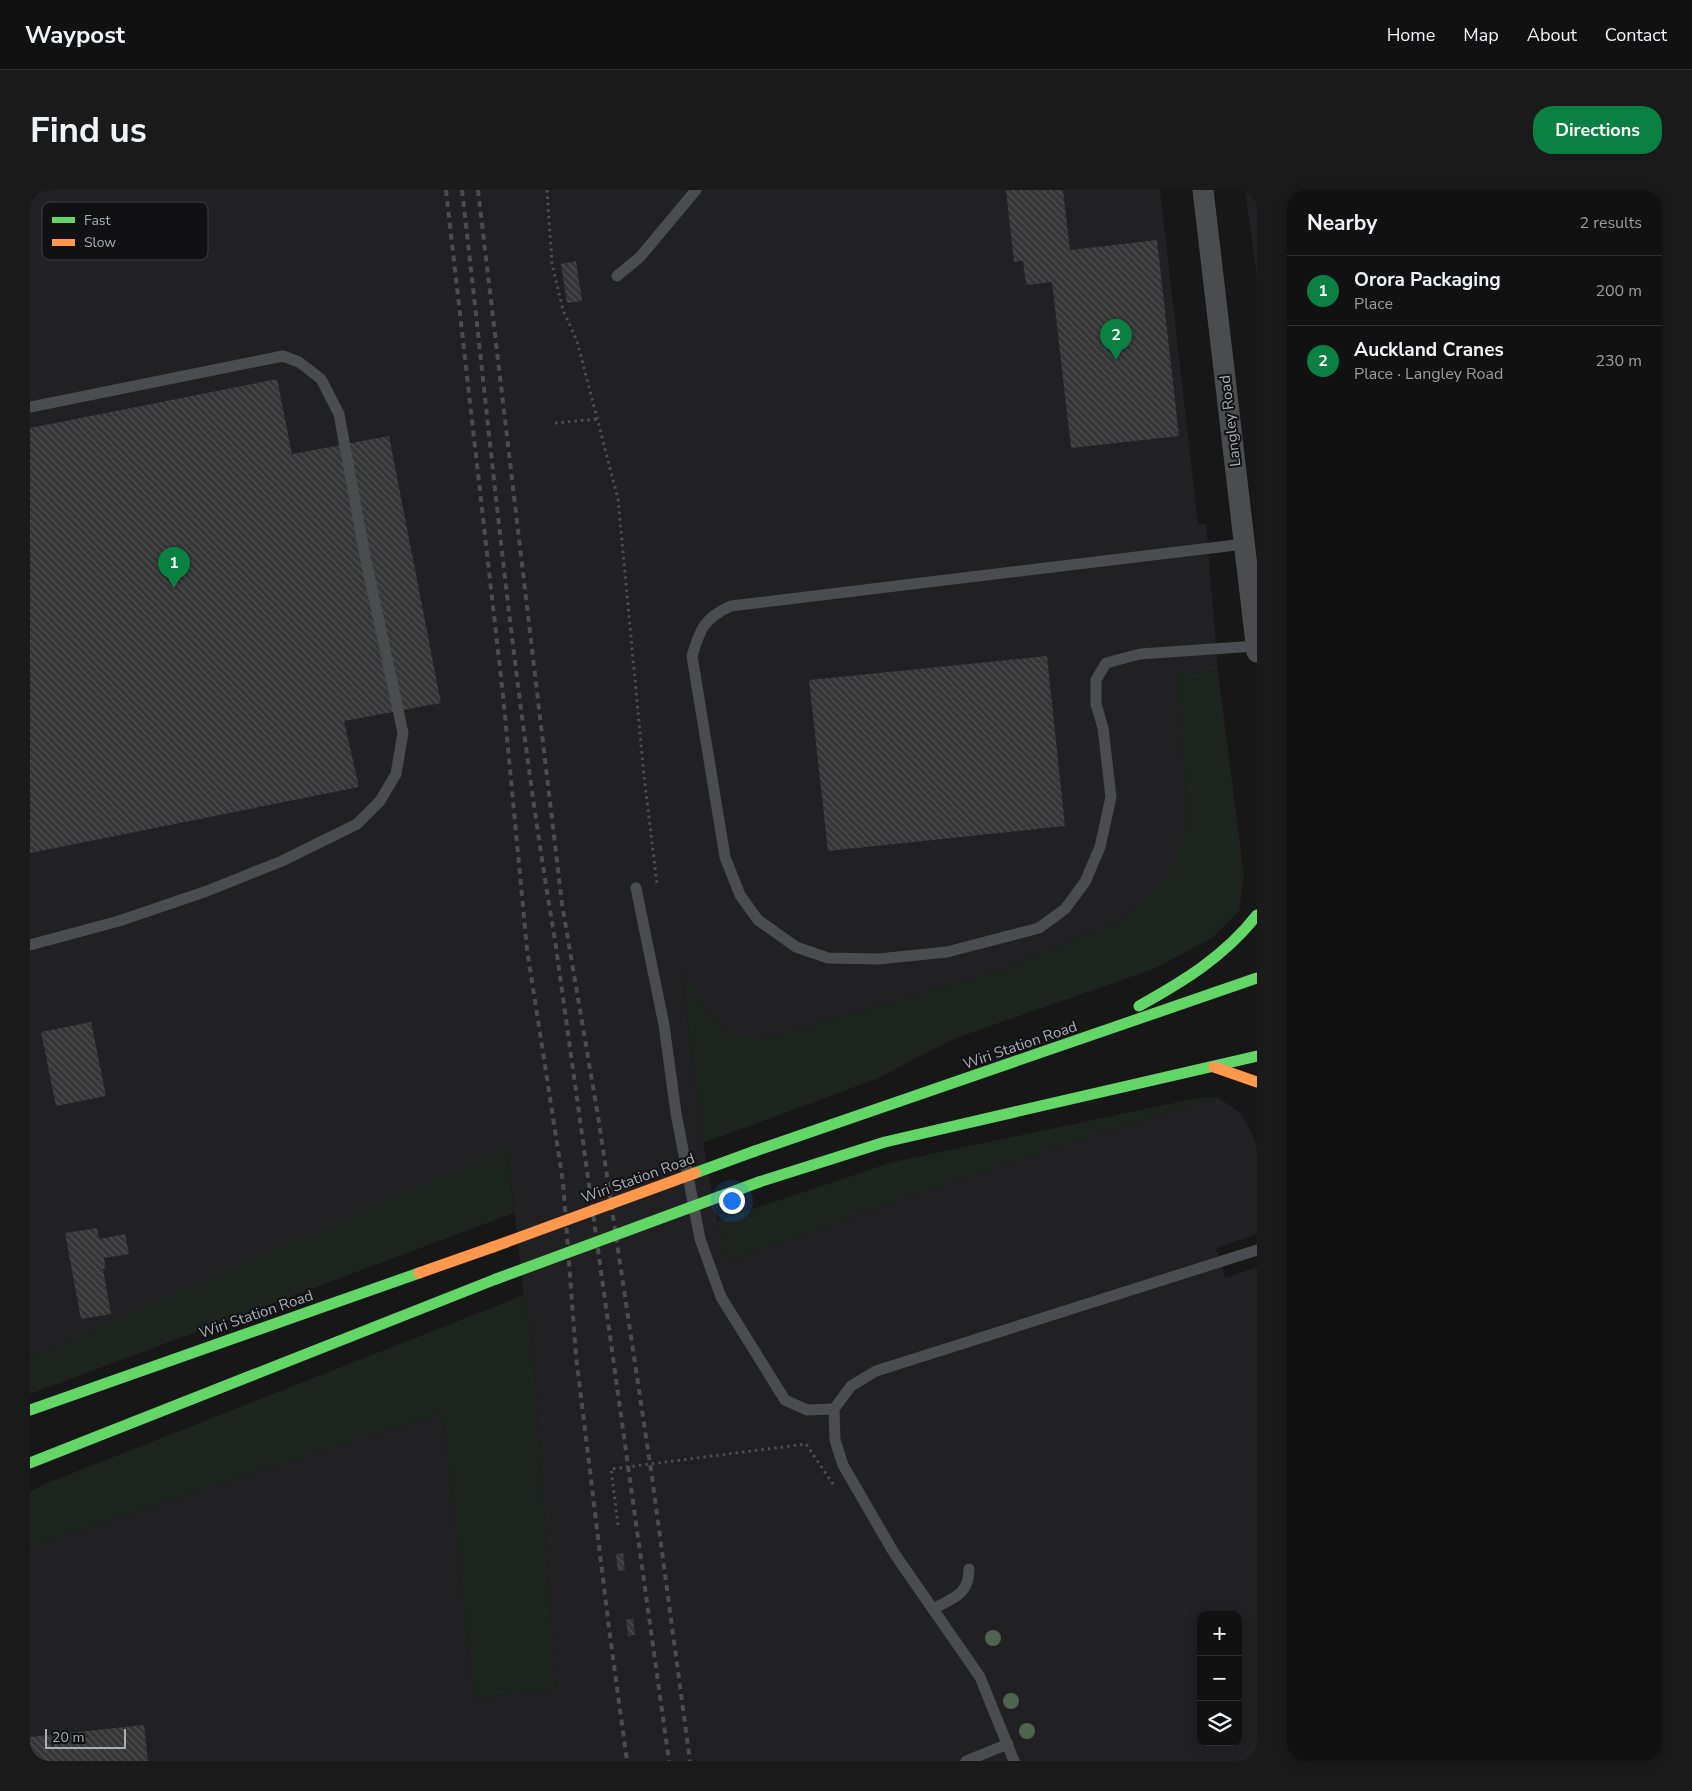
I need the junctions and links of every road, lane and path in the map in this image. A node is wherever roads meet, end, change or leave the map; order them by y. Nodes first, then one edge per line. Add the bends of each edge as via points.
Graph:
1 (547, 190) edge
2 (696, 190) edge
3 (1203, 190) edge
4 (617, 276) dead end
5 (30, 407) edge
6 (598, 419) junction
7 (555, 423) dead end
8 (1244, 544) junction
9 (1257, 649) edge
10 (658, 887) dead end
11 (636, 888) dead end
12 (1257, 915) edge
13 (30, 945) edge
14 (1257, 978) edge
15 (1074, 1041) junction
16 (1257, 1056) edge
17 (1214, 1067) junction
18 (1257, 1082) edge
19 (1257, 1250) edge
20 (834, 1409) junction
21 (30, 1410) edge
22 (30, 1463) edge
23 (835, 1487) dead end
24 (618, 1524) dead end
25 (969, 1569) dead end
26 (933, 1609) junction
27 (1008, 1744) junction
28 (966, 1761) edge
29 (1014, 1761) edge

1 - 6 path via 552,264 563,310 577,341
2 - 4 lane via 640,257
3 - 8 street, Langley Road
5 - 13 lane via 283,356 299,362 321,379 339,414 403,733 396,774 380,801 357,824 282,861 208,891 120,921
6 - 7 path
6 - 10 path via 618,499 644,776
8 - 9 street, Langley Road
8 - 9 lane via 731,606 715,613 700,630 692,656 725,857 740,895 758,920 796,947 828,958 878,959 948,952 1039,928 1065,909 1080,889 1100,847 1110,797 1103,728 1096,704 1096,680 1106,663 1140,654
11 - 20 lane via 664,1025 676,1113 700,1239 721,1298 785,1400 807,1410
12 - 15 main road via 1243,935 1224,953 1168,990
14 - 15 main road, Wiri Station Road
15 - 21 main road, Wiri Station Road, bridge via 755,1151
16 - 17 main road
17 - 18 main road
17 - 22 main road, bridge via 885,1142 759,1182 496,1279
19 - 20 lane via 876,1371 851,1386
20 - 26 lane via 835,1440 843,1465 894,1553
23 - 24 path, bridge via 806,1444 610,1469
25 - 26 lane via 969,1581 961,1594
26 - 27 lane via 980,1677
27 - 28 lane
27 - 29 lane

